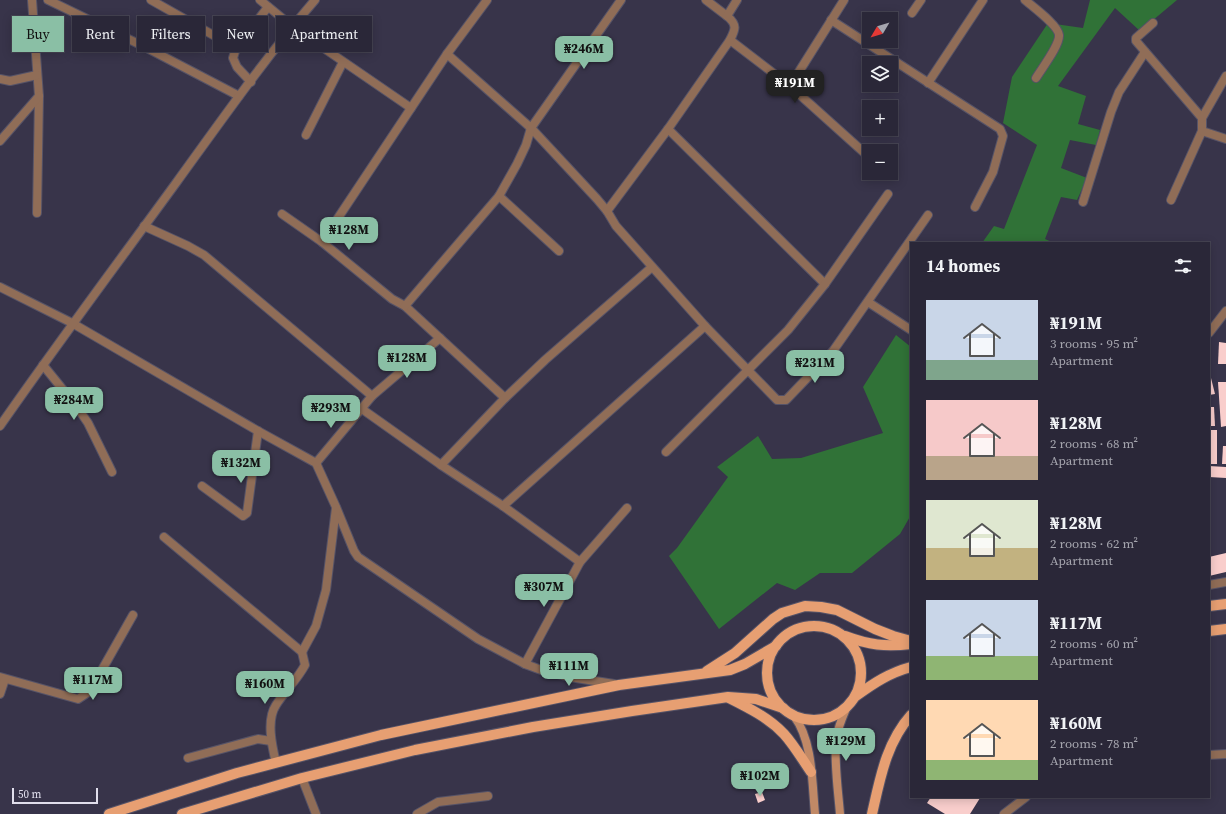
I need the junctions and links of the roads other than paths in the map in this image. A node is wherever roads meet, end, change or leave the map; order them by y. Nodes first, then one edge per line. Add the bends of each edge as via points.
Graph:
1 (32, 0) edge
2 (48, 0) edge
3 (151, 0) edge
4 (260, 0) edge
5 (315, 0) edge
6 (487, 0) edge
7 (621, 0) edge
8 (706, 0) edge
9 (737, 0) edge
10 (844, 0) edge
11 (921, 0) edge
12 (982, 0) edge
13 (1025, 0) edge
14 (268, 7) junction
15 (912, 13) dead end
16 (261, 16) edge
17 (279, 16) edge
18 (302, 16) edge
19 (727, 16) junction
20 (832, 20) junction
21 (1153, 23) dead end
22 (213, 35) edge
23 (730, 40) junction
24 (276, 49) edge
25 (235, 52) edge
26 (329, 52) edge
27 (1145, 52) junction
28 (447, 54) junction
29 (343, 62) junction
30 (37, 75) junction
31 (1226, 76) edge
32 (1036, 78) dead end
33 (0, 79) edge
34 (251, 82) junction
35 (928, 83) junction
36 (790, 86) junction
37 (39, 96) junction
38 (239, 96) junction
39 (411, 108) junction
40 (1202, 118) junction
41 (531, 128) junction
42 (668, 128) junction
43 (1202, 131) junction
44 (306, 135) dead end
45 (1226, 139) edge
46 (0, 141) edge
47 (862, 151) edge
48 (888, 194) dead end
49 (499, 196) junction
50 (1171, 200) dead end
51 (1083, 202) dead end
52 (976, 207) dead end
53 (607, 211) junction
54 (37, 213) dead end
55 (282, 214) dead end
56 (928, 215) dead end
57 (144, 226) junction
58 (322, 242) junction
59 (559, 251) dead end
60 (652, 267) junction
61 (825, 284) junction
62 (0, 287) edge
63 (868, 302) junction
64 (405, 306) junction
65 (1226, 311) edge
66 (72, 324) junction
67 (705, 326) junction
68 (910, 329) edge
69 (1210, 332) edge
70 (440, 338) junction
71 (43, 365) junction
72 (747, 372) junction
73 (372, 396) junction
74 (505, 398) junction
75 (362, 409) junction
76 (0, 426) edge
77 (258, 431) junction
78 (666, 452) dead end
79 (316, 463) junction
80 (441, 466) junction
81 (112, 472) dead end
82 (202, 486) dead end
83 (503, 506) junction
84 (336, 507) junction
85 (628, 508) dead end
86 (164, 537) dead end
87 (580, 562) junction
88 (1226, 582) edge
89 (1210, 585) edge
90 (1226, 604) edge
91 (1210, 606) edge
92 (133, 615) dead end
93 (1226, 629) edge
94 (1210, 631) edge
95 (842, 635) junction
96 (910, 641) edge
97 (910, 644) edge
98 (776, 646) junction
99 (302, 652) junction
100 (525, 664) junction
101 (910, 667) edge
102 (706, 672) junction
103 (3, 678) edge
104 (619, 685) junction
105 (0, 694) edge
106 (856, 696) junction
107 (728, 697) junction
108 (783, 708) junction
109 (846, 709) junction
110 (794, 716) junction
111 (910, 716) edge
112 (271, 741) junction
113 (1226, 754) edge
114 (1210, 755) edge
115 (188, 758) dead end
116 (276, 763) junction
117 (810, 772) junction
118 (302, 778) junction
119 (488, 796) dead end
120 (1025, 798) edge
121 (109, 814) edge
122 (182, 814) edge
123 (316, 814) edge
124 (417, 814) edge
125 (815, 814) edge
126 (840, 814) edge
127 (872, 814) edge
128 (1004, 814) edge

1 - 30 street
2 - 38 street
3 - 22 street
4 - 14 street
5 - 18 street
6 - 28 street
7 - 41 street
8 - 19 street
9 - 19 street
10 - 20 street
11 - 15 street
12 - 35 street
13 - 32 street via 1053,25 1059,34 1059,42
14 - 16 street
14 - 17 street
19 - 23 street via 732,19 735,28
20 - 35 street
20 - 36 street
21 - 27 street via 1136,38 1136,42
23 - 36 street
23 - 42 street
24 - 34 street
25 - 34 street via 233,58 237,67
26 - 29 street
27 - 40 street
27 - 51 street via 1119,92
28 - 39 street
28 - 41 street
29 - 39 street
29 - 44 street
30 - 33 street via 10,81
30 - 37 street
31 - 40 street
34 - 38 street
35 - 52 street via 1002,132 994,172
36 - 47 street
37 - 46 street
37 - 54 street
38 - 57 street
39 - 58 street
40 - 43 street
41 - 49 street via 526,146
41 - 53 street
42 - 53 street
42 - 61 street
43 - 45 street
43 - 50 street
48 - 61 street
49 - 59 street
49 - 64 street
53 - 60 street via 616,226
55 - 58 street
56 - 63 street
57 - 66 street
57 - 73 street via 204,255
58 - 64 street via 392,299
60 - 67 street
60 - 74 street
61 - 72 street via 788,330
62 - 66 street
63 - 68 street
63 - 72 street via 833,351 786,400 777,400
64 - 70 street
65 - 69 street
66 - 71 street
66 - 77 street
67 - 72 street
67 - 83 street
70 - 73 street
70 - 74 street
71 - 76 street
71 - 81 street via 88,423
72 - 78 street
73 - 75 street
74 - 80 street
75 - 79 street
75 - 80 street
77 - 79 street
77 - 82 street via 247,514 243,516
79 - 84 street
80 - 83 street
83 - 87 street
84 - 99 street via 326,590 316,626
84 - 100 street via 358,557 478,639
85 - 87 street
86 - 99 street
87 - 100 street
88 - 89 street
90 - 91 main road
92 - 103 street via 90,691 78,699
93 - 94 main road
95 - 97 main road via 860,642 884,646
95 - 98 main road via 819,626 806,627 784,636
95 - 106 main road via 854,647 860,663 861,680
96 - 102 main road via 875,629 837,610 805,606 782,613 735,653
98 - 102 main road via 730,670
98 - 108 main road via 767,671 774,698
99 - 112 street via 305,665 275,706
100 - 104 street via 570,677
101 - 106 main road via 884,677
102 - 104 main road
103 - 105 street
104 - 116 main road via 381,735
106 - 109 main road
107 - 108 main road via 756,699
107 - 117 main road via 748,707 776,727 790,742
107 - 118 main road via 533,727 415,750
108 - 110 main road
109 - 110 main road via 821,720
109 - 126 main road via 836,738
110 - 117 main road via 805,737
111 - 127 main road via 898,731 888,752
112 - 115 street via 258,740
112 - 116 street
113 - 114 street
116 - 121 main road
117 - 125 main road
118 - 122 main road
118 - 123 street
119 - 124 street via 438,802
120 - 128 street

